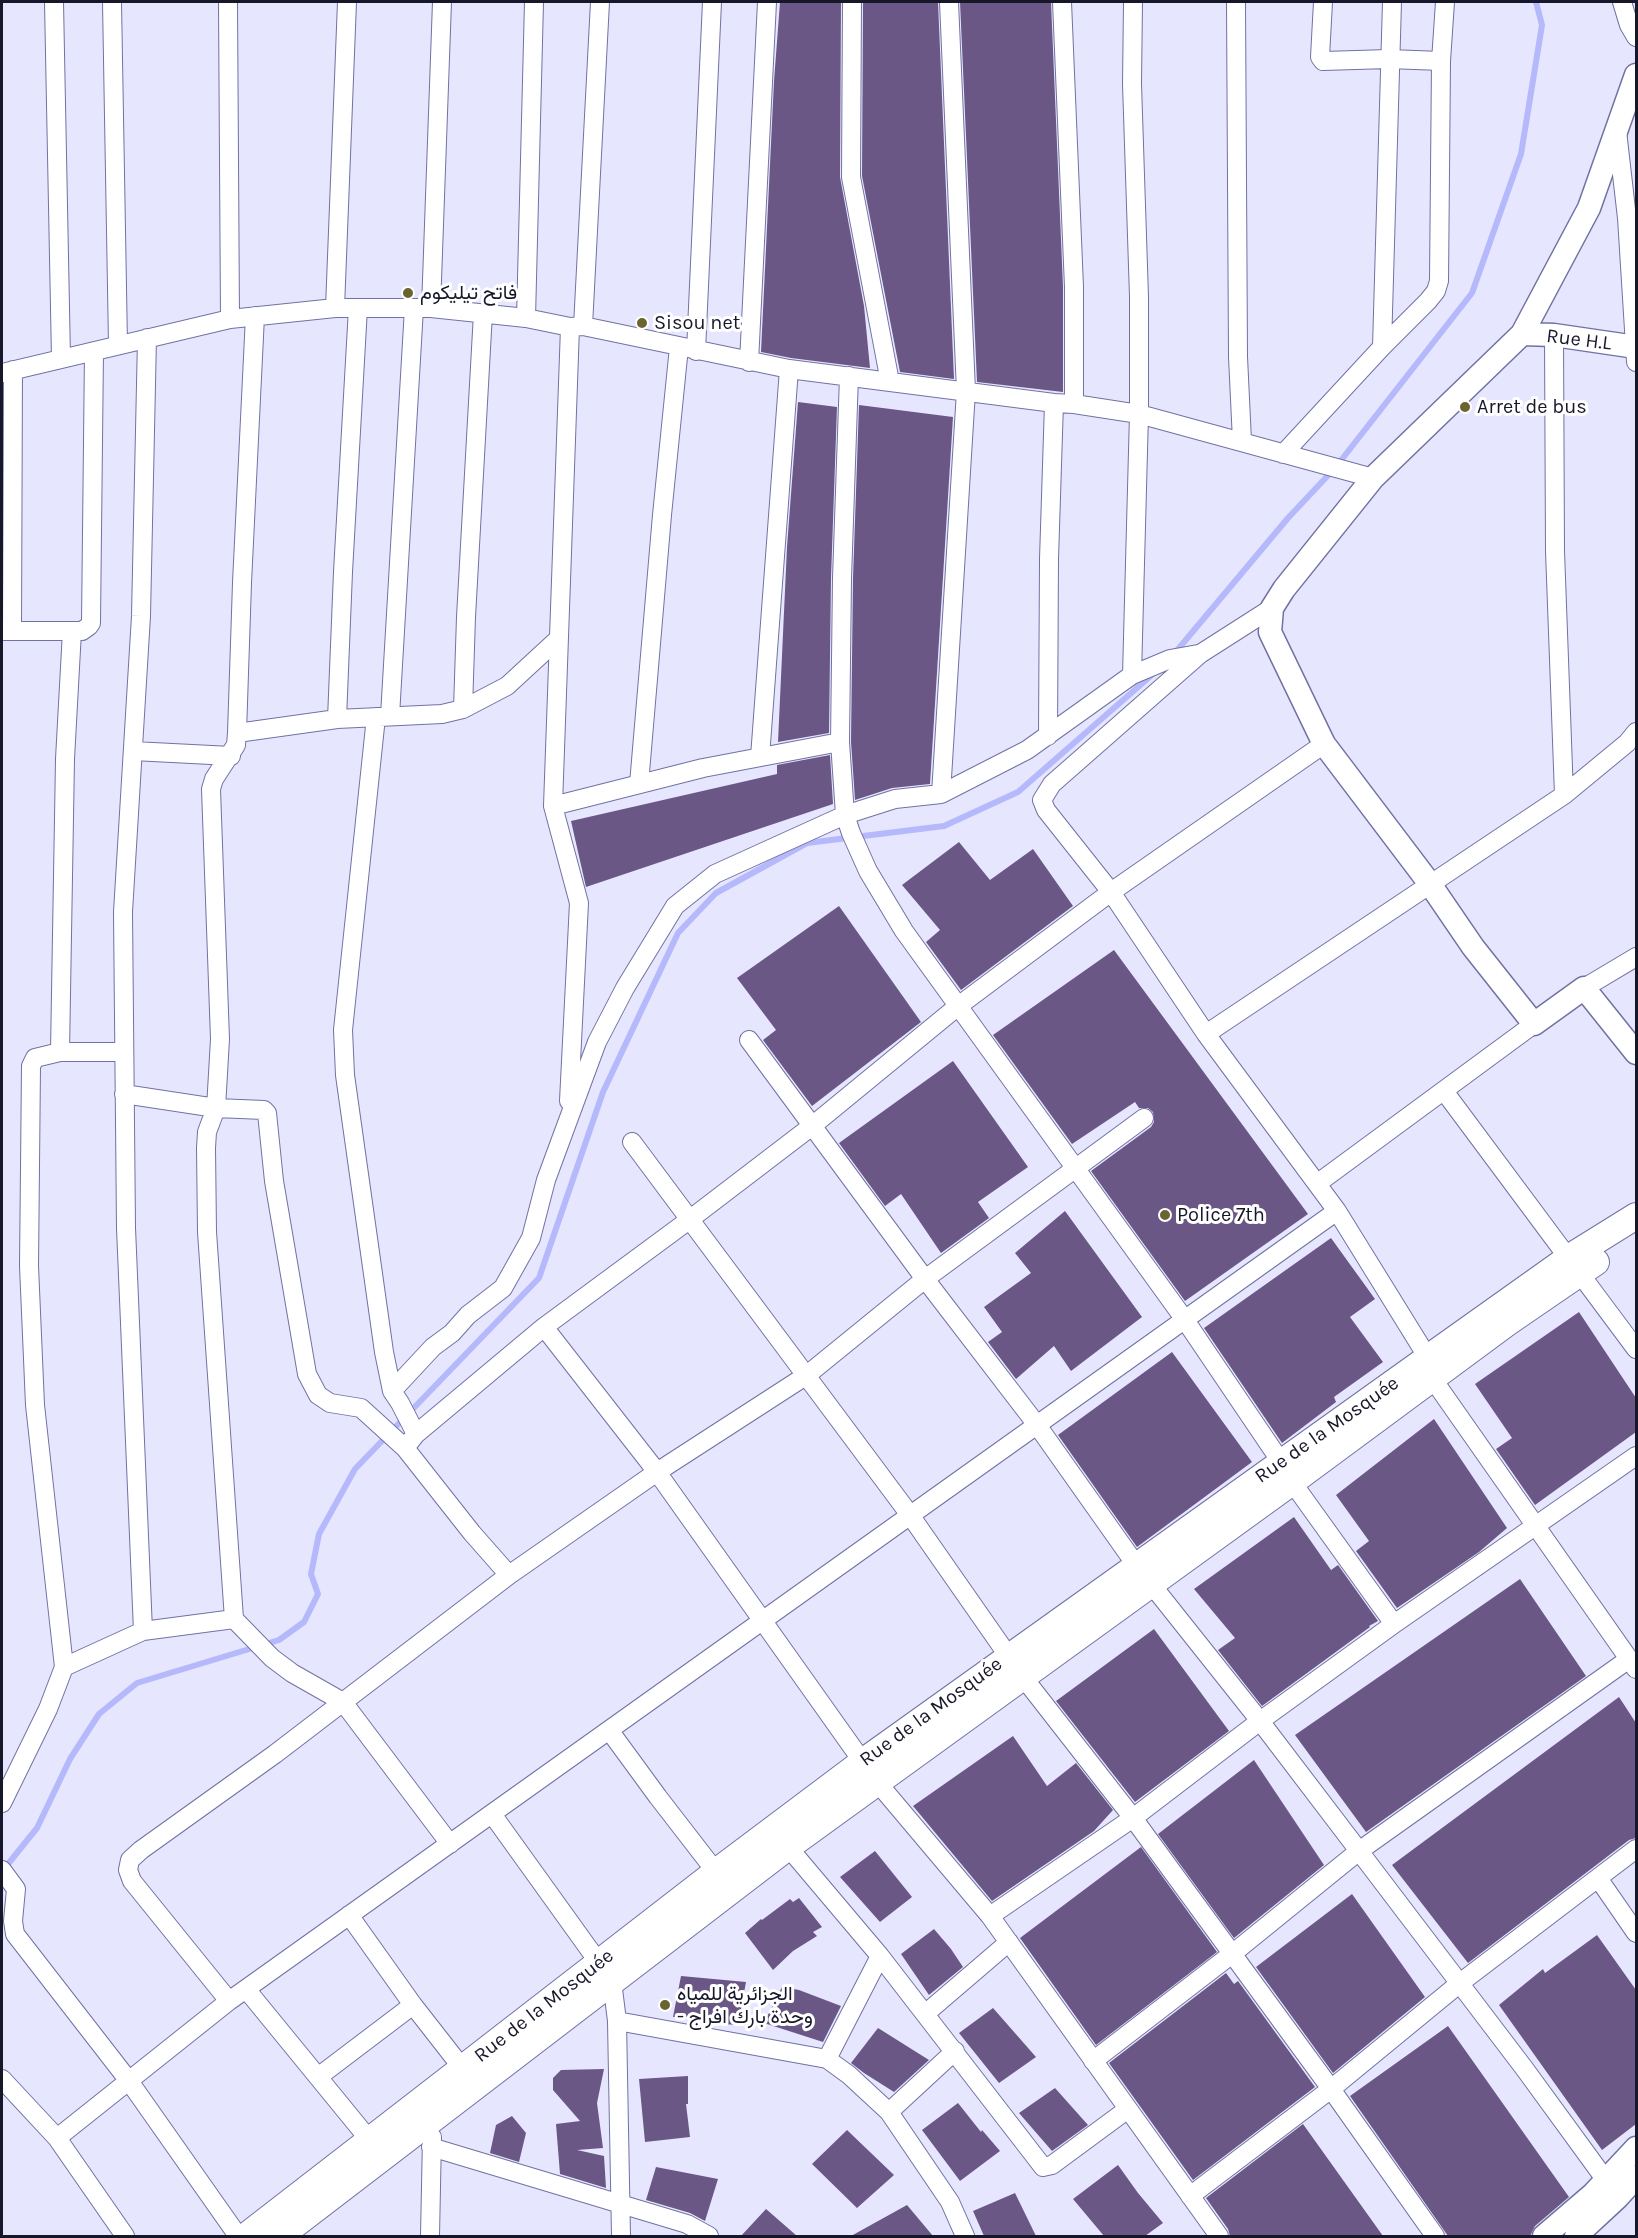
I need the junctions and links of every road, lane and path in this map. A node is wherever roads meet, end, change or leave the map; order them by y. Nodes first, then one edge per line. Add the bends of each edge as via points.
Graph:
1 (54, 2) edge
2 (112, 2) edge
3 (228, 2) edge
4 (347, 2) edge
5 (442, 2) edge
6 (534, 2) edge
7 (600, 2) edge
8 (712, 2) edge
9 (767, 2) edge
10 (852, 2) edge
11 (949, 2) edge
12 (1062, 2) edge
13 (1133, 2) edge
14 (1236, 2) edge
15 (1323, 2) edge
16 (1392, 2) edge
17 (1445, 2) edge
18 (1622, 2) edge
19 (1636, 37) edge
20 (1389, 59) junction
21 (1441, 61) junction
22 (1636, 75) edge
23 (1617, 131) junction
24 (335, 308) junction
25 (358, 308) junction
26 (423, 308) junction
27 (483, 313) junction
28 (255, 316) junction
29 (526, 318) junction
30 (230, 319) junction
31 (577, 326) junction
32 (1522, 334) junction
33 (1554, 335) junction
34 (147, 338) junction
35 (118, 345) junction
36 (1382, 347) junction
37 (1636, 347) edge
38 (687, 349) junction
39 (94, 351) junction
40 (61, 359) junction
41 (749, 362) junction
42 (1636, 362) edge
43 (789, 369) junction
44 (7, 371) edge
45 (849, 376) junction
46 (890, 382) junction
47 (966, 391) junction
48 (1054, 403) junction
49 (1074, 404) junction
50 (1139, 414) junction
51 (1242, 441) junction
52 (1283, 454) junction
53 (1372, 478) junction
54 (1272, 608) junction
55 (7, 631) edge
56 (72, 631) junction
57 (558, 639) junction
58 (1200, 654) junction
59 (1132, 675) junction
60 (463, 709) junction
61 (383, 717) junction
62 (337, 719) junction
63 (1636, 732) edge
64 (237, 733) junction
65 (1048, 736) junction
66 (840, 742) junction
67 (1324, 744) junction
68 (133, 751) junction
69 (231, 756) junction
70 (760, 757) junction
71 (639, 784) junction
72 (941, 794) junction
73 (1564, 795) junction
74 (553, 806) junction
75 (845, 815) junction
76 (1430, 884) junction
77 (1111, 892) junction
78 (1636, 957) edge
79 (1584, 988) junction
80 (957, 1007) junction
81 (1534, 1024) junction
82 (1206, 1034) junction
83 (749, 1040) dead end
84 (60, 1052) junction
85 (123, 1052) junction
86 (1636, 1053) edge
87 (1444, 1091) junction
88 (124, 1094) junction
89 (216, 1107) junction
90 (568, 1117) junction
91 (1144, 1118) dead end
92 (812, 1126) junction
93 (632, 1142) dead end
94 (1076, 1169) junction
95 (1318, 1183) junction
96 (1337, 1211) junction
97 (1636, 1216) edge
98 (689, 1221) junction
99 (1636, 1236) edge
100 (1575, 1265) junction
101 (925, 1279) junction
102 (1185, 1320) junction
103 (544, 1327) junction
104 (1636, 1349) edge
105 (1430, 1368) junction
106 (807, 1374) junction
107 (392, 1391) junction
108 (1037, 1425) junction
109 (410, 1441) junction
110 (1636, 1456) edge
111 (657, 1472) junction
112 (1286, 1472) junction
113 (910, 1515) junction
114 (1535, 1525) junction
115 (509, 1575) junction
116 (1143, 1575) junction
117 (234, 1619) junction
118 (762, 1622) junction
119 (1394, 1624) junction
120 (143, 1631) junction
121 (1009, 1656) junction
122 (1633, 1664) edge
123 (64, 1667) junction
124 (1023, 1677) junction
125 (343, 1702) junction
126 (1260, 1721) junction
127 (609, 1730) junction
128 (870, 1771) junction
129 (2, 1803) edge
130 (492, 1814) junction
131 (1133, 1818) junction
132 (450, 1844) junction
133 (788, 1847) junction
134 (1636, 1849) edge
135 (1359, 1851) junction
136 (2, 1870) edge
137 (717, 1872) junction
138 (1598, 1878) junction
139 (349, 1915) junction
140 (990, 1916) junction
141 (1636, 1933) edge
142 (1009, 1942) junction
143 (1232, 1954) junction
144 (880, 1956) junction
145 (606, 1972) junction
146 (1460, 1983) junction
147 (246, 1989) junction
148 (229, 2001) junction
149 (413, 2005) junction
150 (925, 2014) junction
151 (617, 2021) junction
152 (955, 2051) junction
153 (827, 2058) junction
154 (1094, 2061) junction
155 (463, 2069) junction
156 (318, 2077) junction
157 (2, 2079) edge
158 (129, 2081) junction
159 (1331, 2089) junction
160 (1128, 2109) junction
161 (889, 2112) junction
162 (434, 2120) junction
163 (57, 2138) junction
164 (431, 2147) junction
165 (1636, 2148) edge
166 (378, 2149) junction
167 (1636, 2177) edge
168 (1612, 2189) junction
169 (1190, 2196) junction
170 (620, 2202) junction
171 (124, 2236) edge
172 (238, 2236) edge
173 (246, 2236) edge
174 (280, 2236) edge
175 (430, 2236) edge
176 (621, 2236) edge
177 (709, 2236) edge
178 (965, 2236) edge
179 (1219, 2236) edge
180 (1435, 2236) edge
181 (1544, 2236) edge
182 (1576, 2236) edge

1 - 40 street
2 - 35 street
3 - 30 street
4 - 24 street
5 - 26 street
6 - 29 street
7 - 31 street
8 - 38 street
9 - 41 street
10 - 46 street via 851,177
11 - 47 street
12 - 49 street via 1073,254
13 - 50 street
14 - 51 street
15 - 20 street via 1321,60
16 - 20 street
17 - 21 street
18 - 19 street
20 - 21 street
20 - 36 street
21 - 36 street via 1439,281 1428,302
22 - 23 street
23 - 32 street via 1589,208
23 - 37 street
24 - 25 street
24 - 28 street
25 - 26 street
25 - 62 street
26 - 27 street
26 - 61 street
27 - 29 street
27 - 60 street
28 - 30 street
28 - 64 street
29 - 31 street
30 - 34 street
31 - 38 street
31 - 57 street
32 - 33 street, Rue H.L
32 - 53 street
33 - 37 street, Rue H.L
33 - 73 street via 1555,551
34 - 35 street
34 - 68 street via 141,616
35 - 39 street
36 - 52 street
37 - 42 street
38 - 41 street
38 - 71 street via 662,515
39 - 40 street
39 - 56 street via 91,622 82,631
40 - 44 street
41 - 43 street
43 - 45 street
43 - 70 street
44 - 55 street
45 - 46 street
45 - 66 street
46 - 47 street
47 - 48 street
47 - 72 street
48 - 49 street
48 - 65 street
49 - 50 street
50 - 51 street
50 - 59 street
51 - 52 street
52 - 53 street
53 - 54 street
54 - 58 street
54 - 67 street via 1270,632
55 - 56 street
56 - 84 street via 65,759
57 - 60 street via 507,686
57 - 74 street
58 - 59 street via 1170,660
58 - 77 street via 1052,784 1042,800
59 - 65 street
60 - 61 street
61 - 62 street
61 - 107 street via 343,1030 345,1075
62 - 64 street
63 - 73 street
64 - 69 street
65 - 72 street
66 - 70 street
66 - 75 street
67 - 76 street
67 - 77 street
68 - 69 street
68 - 85 street via 123,912
69 - 89 street via 211,789 220,1039
70 - 71 street
71 - 74 street
72 - 75 street via 895,799
73 - 76 street
74 - 90 street via 579,903
75 - 80 street via 868,871 904,932
75 - 90 street via 715,874 675,906 597,1042
76 - 81 street via 1473,947
76 - 82 street
77 - 80 street
77 - 82 street
78 - 79 street
79 - 81 street
79 - 86 street
80 - 92 street
80 - 94 street
81 - 87 street
82 - 95 street
83 - 92 street
84 - 85 street
84 - 123 street via 35,1058 31,1066 29,1266 34,1405
85 - 88 street
87 - 95 street
87 - 100 street
88 - 89 street
88 - 120 street
89 - 109 street via 264,1110 269,1116 274,1181 307,1374 318,1395 326,1402 360,1408
89 - 117 street via 207,1132 207,1232
90 - 107 street via 531,1238 503,1288 433,1347
91 - 94 street
92 - 98 street
92 - 101 street
93 - 98 street
94 - 101 street
94 - 102 street
95 - 96 street
96 - 102 street
96 - 105 street
97 - 100 main road, Rue de la Mosquée
98 - 103 street
98 - 106 street
99 - 100 main road
100 - 104 street
100 - 105 main road, Rue de la Mosquée
101 - 106 street
101 - 108 street
102 - 108 street
102 - 112 street
103 - 109 street
103 - 111 street
105 - 112 main road, Rue de la Mosquée
105 - 114 street
106 - 111 street
106 - 113 street
107 - 109 street via 400,1403
108 - 113 street
108 - 116 street
109 - 115 street via 472,1533
110 - 114 street
111 - 115 street
111 - 118 street
112 - 116 main road, Rue de la Mosquée
112 - 119 street
113 - 118 street
113 - 121 street
114 - 119 street
114 - 122 street
115 - 125 street
116 - 121 main road, Rue de la Mosquée
116 - 124 main road
116 - 126 street
117 - 120 street
117 - 125 street via 291,1673
118 - 127 street
118 - 128 street
119 - 126 street
120 - 123 street
121 - 124 street
121 - 128 main road, Rue de la Mosquée
122 - 135 street
123 - 129 street
124 - 128 main road
124 - 131 street
125 - 132 street
125 - 148 street via 130,1860 132,1881
126 - 131 street
126 - 135 street
127 - 130 street
127 - 137 street
128 - 133 main road
128 - 137 main road, Rue de la Mosquée
128 - 140 street
130 - 132 street
130 - 145 street
131 - 140 street
131 - 143 street
132 - 139 street
133 - 144 street
133 - 145 main road
134 - 138 street
135 - 143 street
135 - 146 street
136 - 158 street via 16,1889 15,1934
137 - 145 main road, Rue de la Mosquée
138 - 141 street
138 - 146 street
139 - 147 street
139 - 149 street
140 - 142 street
142 - 150 street
142 - 154 street
143 - 154 street
143 - 159 street
144 - 150 street
144 - 153 street
145 - 151 street
145 - 155 main road, Rue de la Mosquée
145 - 162 main road
146 - 159 street
146 - 168 street
147 - 148 street
147 - 156 street
148 - 158 street
149 - 155 street
149 - 156 street
150 - 152 street
151 - 153 street
151 - 170 street
152 - 160 street via 1043,2167
152 - 161 street
153 - 161 street
154 - 160 street
155 - 166 main road, Rue de la Mosquée
156 - 166 street
157 - 163 street
158 - 163 street
158 - 172 street
159 - 169 street
159 - 180 street
160 - 169 street
161 - 178 street via 950,2202
162 - 164 street
162 - 166 main road
163 - 171 street
164 - 170 street
164 - 175 street
165 - 168 street
166 - 173 main road, Rue de la Mosquée
166 - 174 main road
167 - 168 street
168 - 181 street
168 - 182 street
169 - 179 street
170 - 176 street
170 - 177 street via 687,2224

